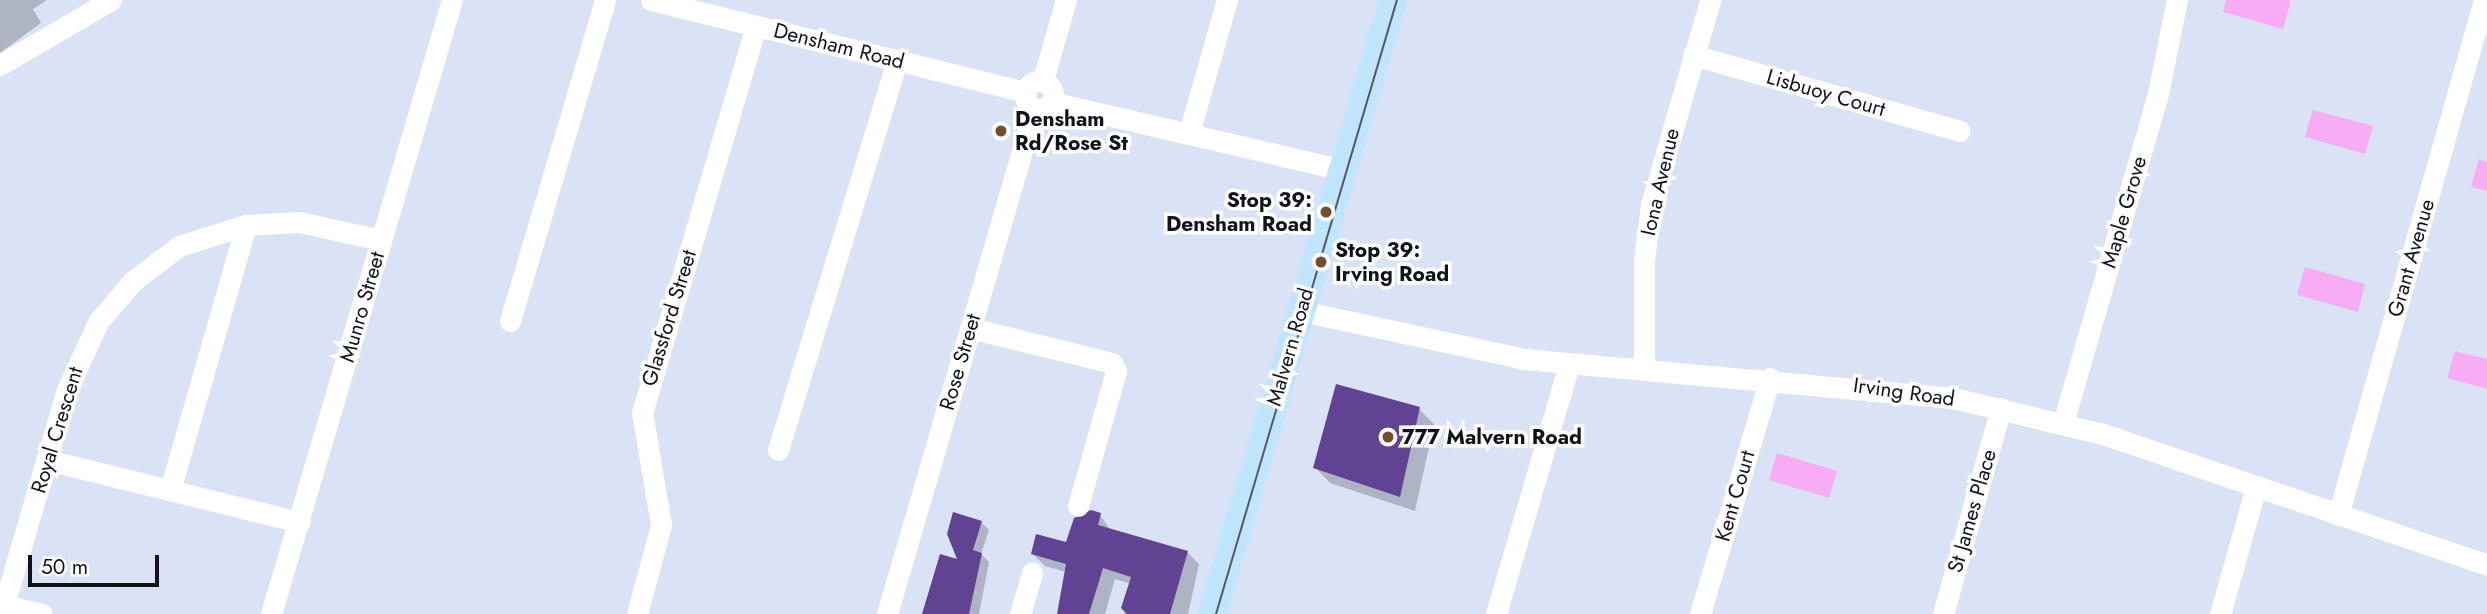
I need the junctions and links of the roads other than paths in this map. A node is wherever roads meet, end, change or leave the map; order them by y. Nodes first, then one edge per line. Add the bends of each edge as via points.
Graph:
1 (111, 0) edge
2 (452, 0) edge
3 (605, 0) edge
4 (651, 0) edge
5 (1066, 0) edge
6 (1227, 0) edge
7 (1393, 0) edge
8 (1710, 0) edge
9 (2177, 0) edge
10 (2484, 0) edge
11 (756, 26) junction
12 (1693, 55) junction
13 (897, 60) junction
14 (0, 65) edge
15 (1038, 96) junction
16 (1959, 131) dead end
17 (1189, 132) junction
18 (1343, 170) junction
19 (246, 225) junction
20 (381, 240) junction
21 (1301, 311) junction
22 (510, 321) dead end
23 (970, 328) junction
24 (1569, 364) junction
25 (1644, 370) junction
26 (1770, 378) junction
27 (2001, 408) junction
28 (2063, 423) junction
29 (778, 450) dead end
30 (47, 460) junction
31 (2256, 487) junction
32 (170, 490) junction
33 (1078, 506) dead end
34 (2337, 515) junction
35 (299, 522) junction
36 (2487, 565) edge
37 (1032, 573) dead end
38 (2, 604) edge
39 (42, 614) edge
40 (271, 614) edge
41 (637, 614) edge
42 (887, 614) edge
43 (1020, 614) edge
44 (1212, 614) edge
45 (1496, 614) edge
46 (1700, 614) edge
47 (1943, 614) edge
48 (2220, 614) edge

1 - 14 street
2 - 20 street, Munro Street
3 - 22 street
4 - 11 street, Densham Road
5 - 15 street, Rose Street
6 - 17 street
7 - 18 main road, Malvern Road
8 - 12 street, Iona Avenue
9 - 28 street, Maple Grove via 2158,93
10 - 34 street, Grant Avenue
11 - 13 street, Densham Road
11 - 41 street, Glassford Street via 642,413 661,525
12 - 16 street, Lisbuoy Court
12 - 25 street, Iona Avenue via 1651,205 1644,261
13 - 15 street, Densham Road
13 - 29 street
15 - 17 street, Densham Road
15 - 23 street, Rose Street
17 - 18 street, Densham Road
18 - 21 main road, Malvern Road
19 - 20 street, Royal Crescent via 299,222
19 - 30 street, Royal Crescent via 179,246 113,302 81,355
19 - 32 street
20 - 35 street, Munro Street
21 - 24 street, Irving Road via 1480,351
21 - 44 main road, Malvern Road
23 - 33 street via 1112,363 1116,371
23 - 42 street, Rose Street
24 - 25 street, Irving Road
24 - 45 street
25 - 26 street, Irving Road
26 - 27 street, Irving Road
26 - 46 street, Kent Court
27 - 28 street, Irving Road
27 - 47 street, St James Place
28 - 31 street, Irving Road
30 - 32 street
30 - 38 street, Royal Crescent
31 - 34 street, Irving Road
31 - 48 street
32 - 35 street
34 - 36 street, Irving Road
35 - 40 street, Munro Street
37 - 43 street
38 - 39 street

